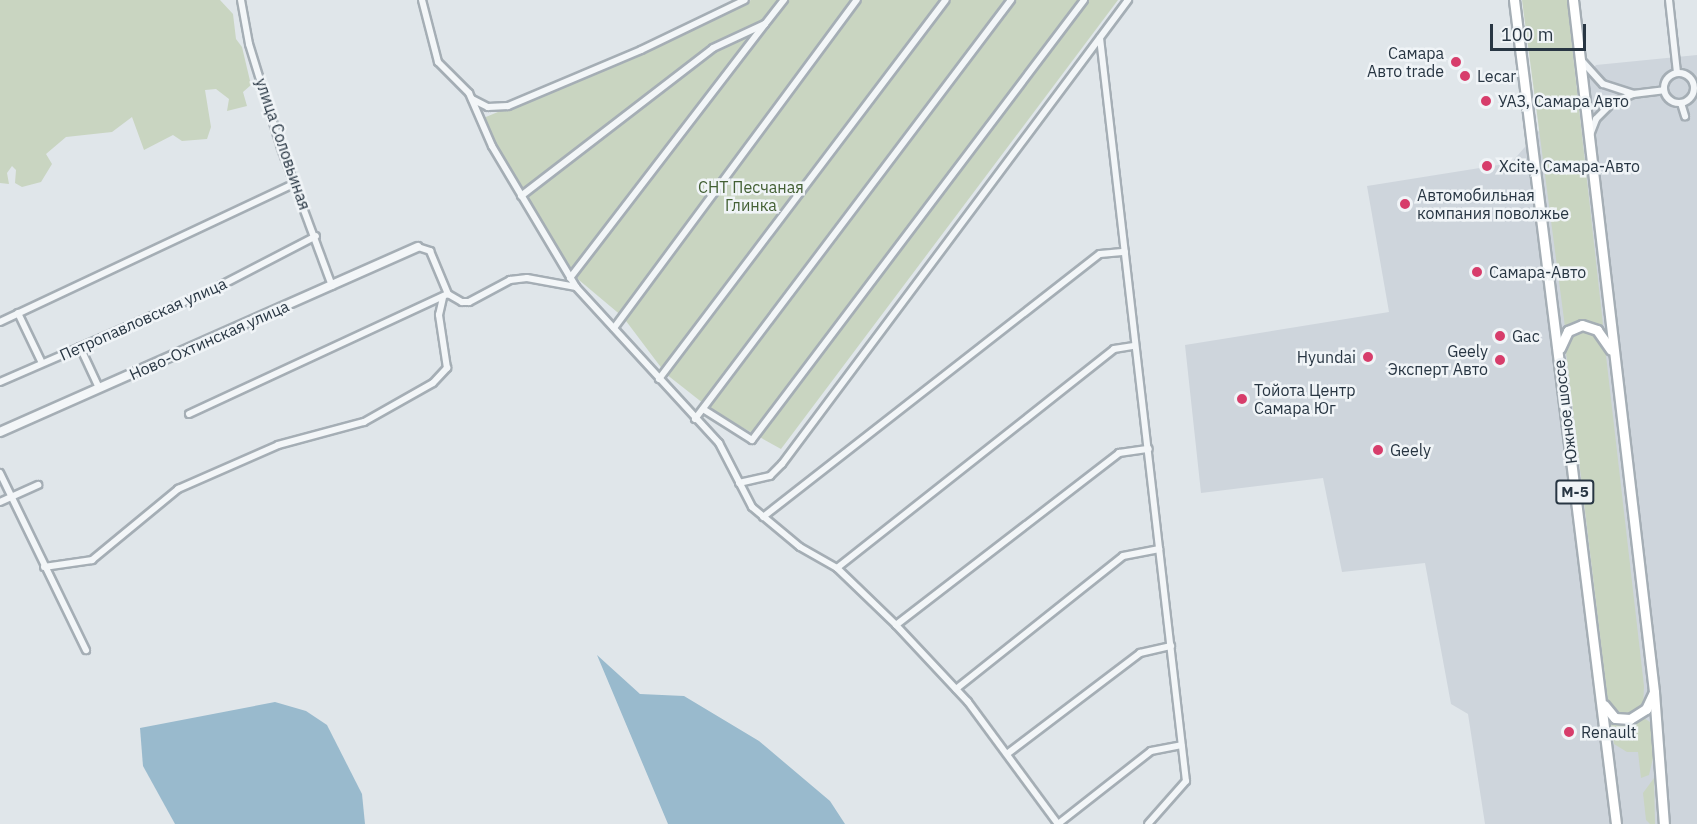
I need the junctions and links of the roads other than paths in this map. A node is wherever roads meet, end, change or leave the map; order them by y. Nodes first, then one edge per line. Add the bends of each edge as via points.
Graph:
1 (241, 0) edge
2 (422, 0) edge
3 (745, 0) edge
4 (784, 0) edge
5 (857, 0) edge
6 (946, 0) edge
7 (1011, 0) edge
8 (1084, 0) edge
9 (1128, 0) edge
10 (1514, 0) edge
11 (1574, 0) edge
12 (1669, 0) edge
13 (765, 24) junction
14 (1100, 38) junction
15 (1582, 62) junction
16 (1677, 72) junction
17 (1664, 90) junction
18 (1633, 94) junction
19 (472, 99) junction
20 (1681, 103) junction
21 (1685, 116) dead end
22 (1590, 135) junction
23 (295, 183) junction
24 (521, 196) junction
25 (316, 236) junction
26 (418, 247) joint
27 (1125, 252) junction
28 (570, 278) junction
29 (332, 286) junction
30 (576, 288) junction
31 (446, 296) junction
32 (18, 314) junction
33 (0, 322) edge
34 (614, 328) junction
35 (1134, 346) junction
36 (80, 347) junction
37 (1558, 356) junction
38 (1614, 358) junction
39 (42, 363) junction
40 (659, 380) junction
41 (0, 382) edge
42 (99, 388) junction
43 (703, 409) junction
44 (189, 414) dead end
45 (695, 419) junction
46 (0, 432) edge
47 (1149, 449) junction
48 (0, 473) edge
49 (740, 483) junction
50 (38, 485) dead end
51 (10, 497) junction
52 (0, 502) edge
53 (763, 517) junction
54 (1159, 549) junction
55 (44, 567) junction
56 (837, 568) junction
57 (896, 626) junction
58 (1171, 646) junction
59 (86, 650) dead end
60 (956, 689) junction
61 (1654, 692) junction
62 (1602, 700) junction
63 (1181, 745) junction
64 (1007, 754) junction
65 (1058, 824) edge
66 (1148, 824) edge
67 (1616, 824) edge
68 (1664, 824) edge

1 - 23 street, улица Соловьиная via 249,44
2 - 19 street via 438,62
3 - 19 street via 641,50 508,106 488,107
4 - 13 street
5 - 34 street
6 - 40 street
7 - 43 street
8 - 43 street via 752,440
9 - 14 street
10 - 37 main road, Южное шоссе / М-5
11 - 15 main road
12 - 16 street
13 - 24 street via 713,48
13 - 28 street
14 - 27 street
14 - 49 street via 777,470 763,479
15 - 18 street via 1603,84
15 - 22 main road
16 - 17 street via 1668,76
16 - 20 street via 1687,75 1694,86 1690,98
17 - 18 street
17 - 20 street via 1672,101
18 - 22 street via 1604,110
19 - 24 street via 481,124
20 - 21 street
22 - 38 main road
23 - 25 street, улица Соловьиная
23 - 32 street
24 - 28 street
25 - 29 street, улица Соловьиная
25 - 36 street, Петропавловская улица via 212,290
26 - 29 street, Ново-Охтинская улица
26 - 31 street via 427,248 434,256
27 - 35 street
27 - 53 street via 1100,254
28 - 30 street
29 - 42 street, Ново-Охтинская улица
30 - 31 street via 527,278 510,280 469,302
30 - 34 street
31 - 44 street
31 - 55 street via 439,315 447,368 433,383 364,422 278,445 178,489 93,560
32 - 33 street
32 - 39 street
34 - 40 street
35 - 47 street
35 - 56 street via 1113,350
36 - 39 street, Петропавловская улица
36 - 42 street
37 - 38 main road via 1562,337 1582,325 1598,330
37 - 62 main road, Южное шоссе / М-5
38 - 61 main road
39 - 41 street, Петропавловская улица
40 - 45 street
42 - 46 street, Ново-Охтинская улица
43 - 45 street
45 - 49 street via 727,454
47 - 54 street
47 - 57 street via 1119,453
48 - 51 street
49 - 53 street via 752,507
50 - 51 street
51 - 52 street
51 - 55 street
53 - 56 street via 800,547
54 - 58 street
54 - 60 street via 1123,556
55 - 59 street
56 - 57 street
57 - 60 street
58 - 63 street
58 - 64 street via 1140,652
60 - 64 street
61 - 62 main road via 1646,710 1630,718 1615,718
61 - 68 main road
62 - 67 main road, Южное шоссе / М-5
63 - 65 street via 1150,751
63 - 66 street via 1186,781
64 - 65 street

